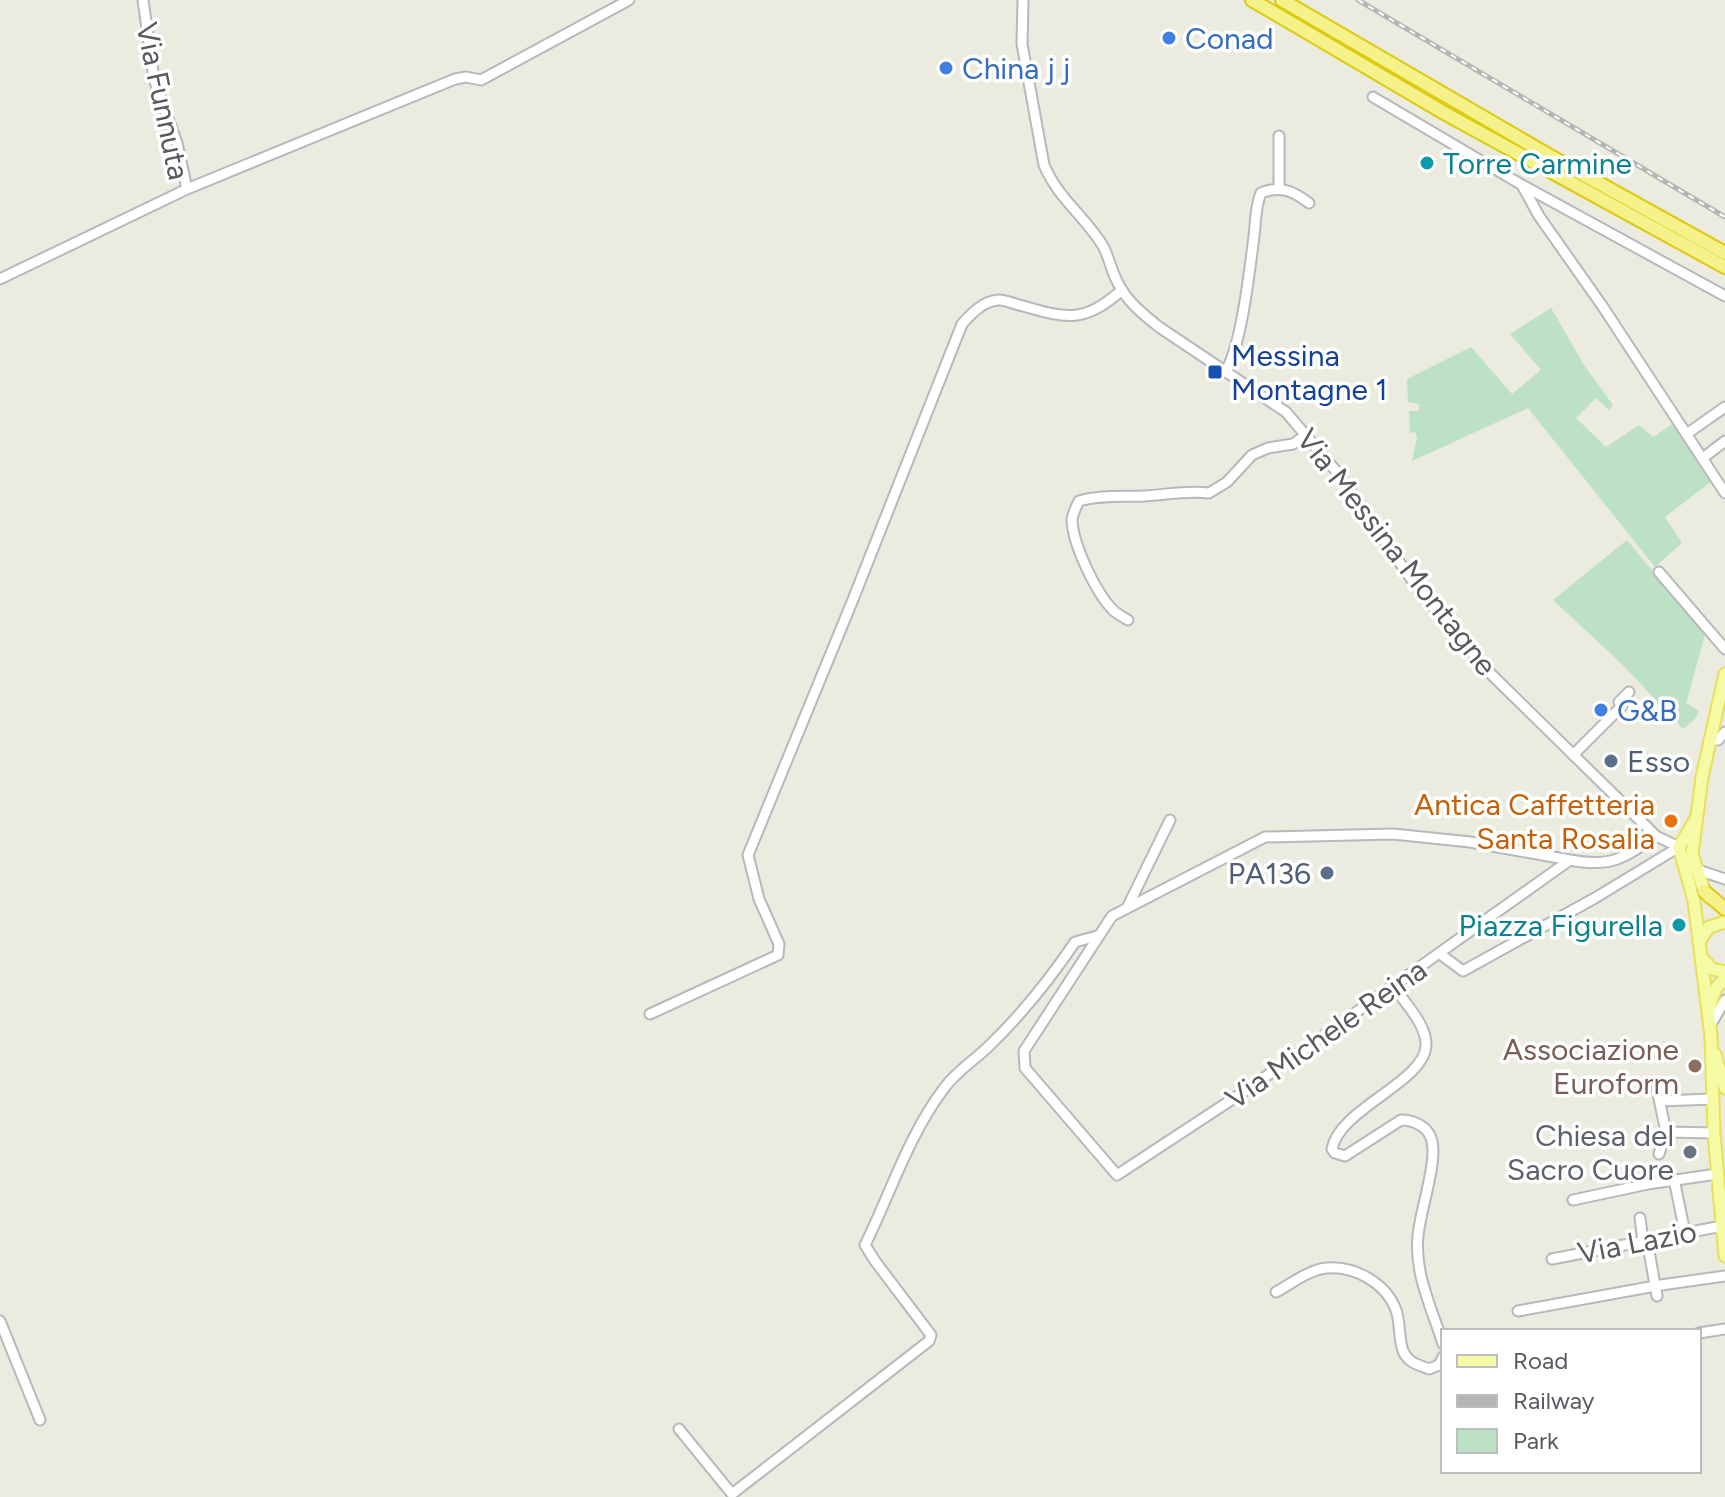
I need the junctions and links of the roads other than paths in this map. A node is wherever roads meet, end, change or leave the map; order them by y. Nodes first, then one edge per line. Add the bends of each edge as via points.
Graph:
1 (143, 0) edge
2 (629, 0) edge
3 (1023, 0) edge
4 (1252, 0) edge
5 (1282, 0) edge
6 (1373, 97) dead end
7 (1279, 136) dead end
8 (1522, 185) junction
9 (187, 189) junction
10 (1279, 189) junction
11 (1309, 203) dead end
12 (1725, 253) edge
13 (1725, 270) edge
14 (0, 279) edge
15 (1122, 290) junction
16 (1725, 296) edge
17 (1225, 372) junction
18 (1725, 407) edge
19 (1688, 433) junction
20 (1306, 435) junction
21 (1725, 441) edge
22 (1703, 458) junction
23 (1725, 493) edge
24 (1659, 572) dead end
25 (1128, 620) dead end
26 (1725, 649) edge
27 (1725, 674) edge
28 (1629, 692) dead end
29 (1724, 731) edge
30 (1709, 740) junction
31 (1573, 755) junction
32 (1170, 820) dead end
33 (1695, 820) junction
34 (1656, 836) junction
35 (1679, 847) junction
36 (1692, 854) junction
37 (1570, 860) junction
38 (1613, 863) junction
39 (1695, 869) junction
40 (1630, 876) junction
41 (1725, 879) edge
42 (1704, 891) joint
43 (1127, 908) junction
44 (1725, 912) edge
45 (1725, 922) edge
46 (1097, 936) junction
47 (1699, 946) junction
48 (1440, 954) junction
49 (1725, 975) edge
50 (1394, 986) junction
51 (1713, 994) junction
52 (1725, 1000) edge
53 (1707, 1012) junction
54 (650, 1014) dead end
55 (1710, 1032) junction
56 (1720, 1087) edge
57 (1657, 1089) dead end
58 (1713, 1099) junction
59 (1660, 1101) junction
60 (1720, 1114) edge
61 (1666, 1132) junction
62 (1714, 1133) junction
63 (1659, 1154) dead end
64 (1717, 1174) junction
65 (1673, 1179) junction
66 (1722, 1195) edge
67 (1573, 1200) dead end
68 (1640, 1218) dead end
69 (1723, 1220) edge
70 (1685, 1233) junction
71 (1645, 1240) junction
72 (1724, 1242) edge
73 (1725, 1256) edge
74 (1552, 1259) dead end
75 (1725, 1276) edge
76 (1656, 1291) junction
77 (1276, 1292) dead end
78 (1518, 1311) dead end
79 (0, 1321) edge
80 (1725, 1329) edge
81 (1701, 1333) edge
82 (1441, 1338) edge
83 (1441, 1361) edge
84 (40, 1420) dead end
85 (679, 1429) dead end

1 - 9 street, Via Funnuta via 154,79
2 - 9 street via 491,76 455,79
3 - 15 street, Via Messina Montagne via 1022,44 1044,165 1063,199 1103,247
4 - 13 highway
5 - 12 highway
6 - 8 street
7 - 10 street
8 - 16 street
8 - 19 street
9 - 14 street, Via Funnuta
10 - 11 street
10 - 17 street via 1261,193 1257,202 1236,349
15 - 17 street, Via Messina Montagne via 1149,319
15 - 54 street via 1104,306 1079,316 998,300 975,310 962,324 748,855 759,899 779,944 778,955
17 - 20 street, Via Messina Montagne via 1286,412
18 - 19 street
19 - 22 street
20 - 25 street via 1252,455 1209,493 1079,501 1072,517 1084,558 1097,589
20 - 31 street, Via Messina Montagne via 1452,630
21 - 22 street
22 - 23 street
24 - 26 street
27 - 30 main road
28 - 31 street via 1619,702 1622,706
29 - 30 street via 1718,740
30 - 33 main road
31 - 34 street, Via Messina Montagne
32 - 43 street
33 - 35 main road
33 - 36 main road
34 - 35 street, Via Messina Montagne
34 - 38 street
35 - 36 main road
35 - 40 street
35 - 47 main road via 1694,901
36 - 39 main road
37 - 38 street
37 - 43 street via 1393,834 1265,837
37 - 48 street, Via Michele Reina
38 - 40 street
39 - 41 street
39 - 42 main road
40 - 48 street via 1463,971
42 - 44 highway
43 - 46 street via 1112,916
45 - 47 main road via 1709,927
46 - 50 street, Via Michele Reina via 1024,1051 1025,1068 1117,1175
46 - 85 street via 1075,942 1047,982 944,1089 890,1186 865,1245 931,1335 929,1341 732,1494
47 - 49 main road via 1707,966
47 - 53 main road
48 - 50 street, Via Michele Reina
49 - 51 main road
50 - 82 street via 1423,1034 1424,1053 1413,1070 1338,1133 1332,1149 1345,1156 1401,1120 1428,1132 1434,1154 1418,1252
51 - 52 street
51 - 53 main road
52 - 55 street
53 - 55 main road
55 - 56 main road
56 - 58 main road
57 - 59 street
58 - 59 street
58 - 60 main road
59 - 61 street
60 - 62 main road
61 - 62 street
61 - 63 street
62 - 64 main road
64 - 65 street
64 - 66 main road
65 - 67 street
65 - 70 street
66 - 69 main road
68 - 71 street
69 - 70 street, Via Lazio
69 - 72 main road
70 - 71 street, Via Lazio
71 - 74 street, Via Lazio
71 - 76 street
72 - 73 main road
75 - 76 street
76 - 78 street
77 - 83 street via 1325,1268 1365,1277 1389,1296 1403,1351 1411,1362 1429,1369
79 - 84 street
80 - 81 street

